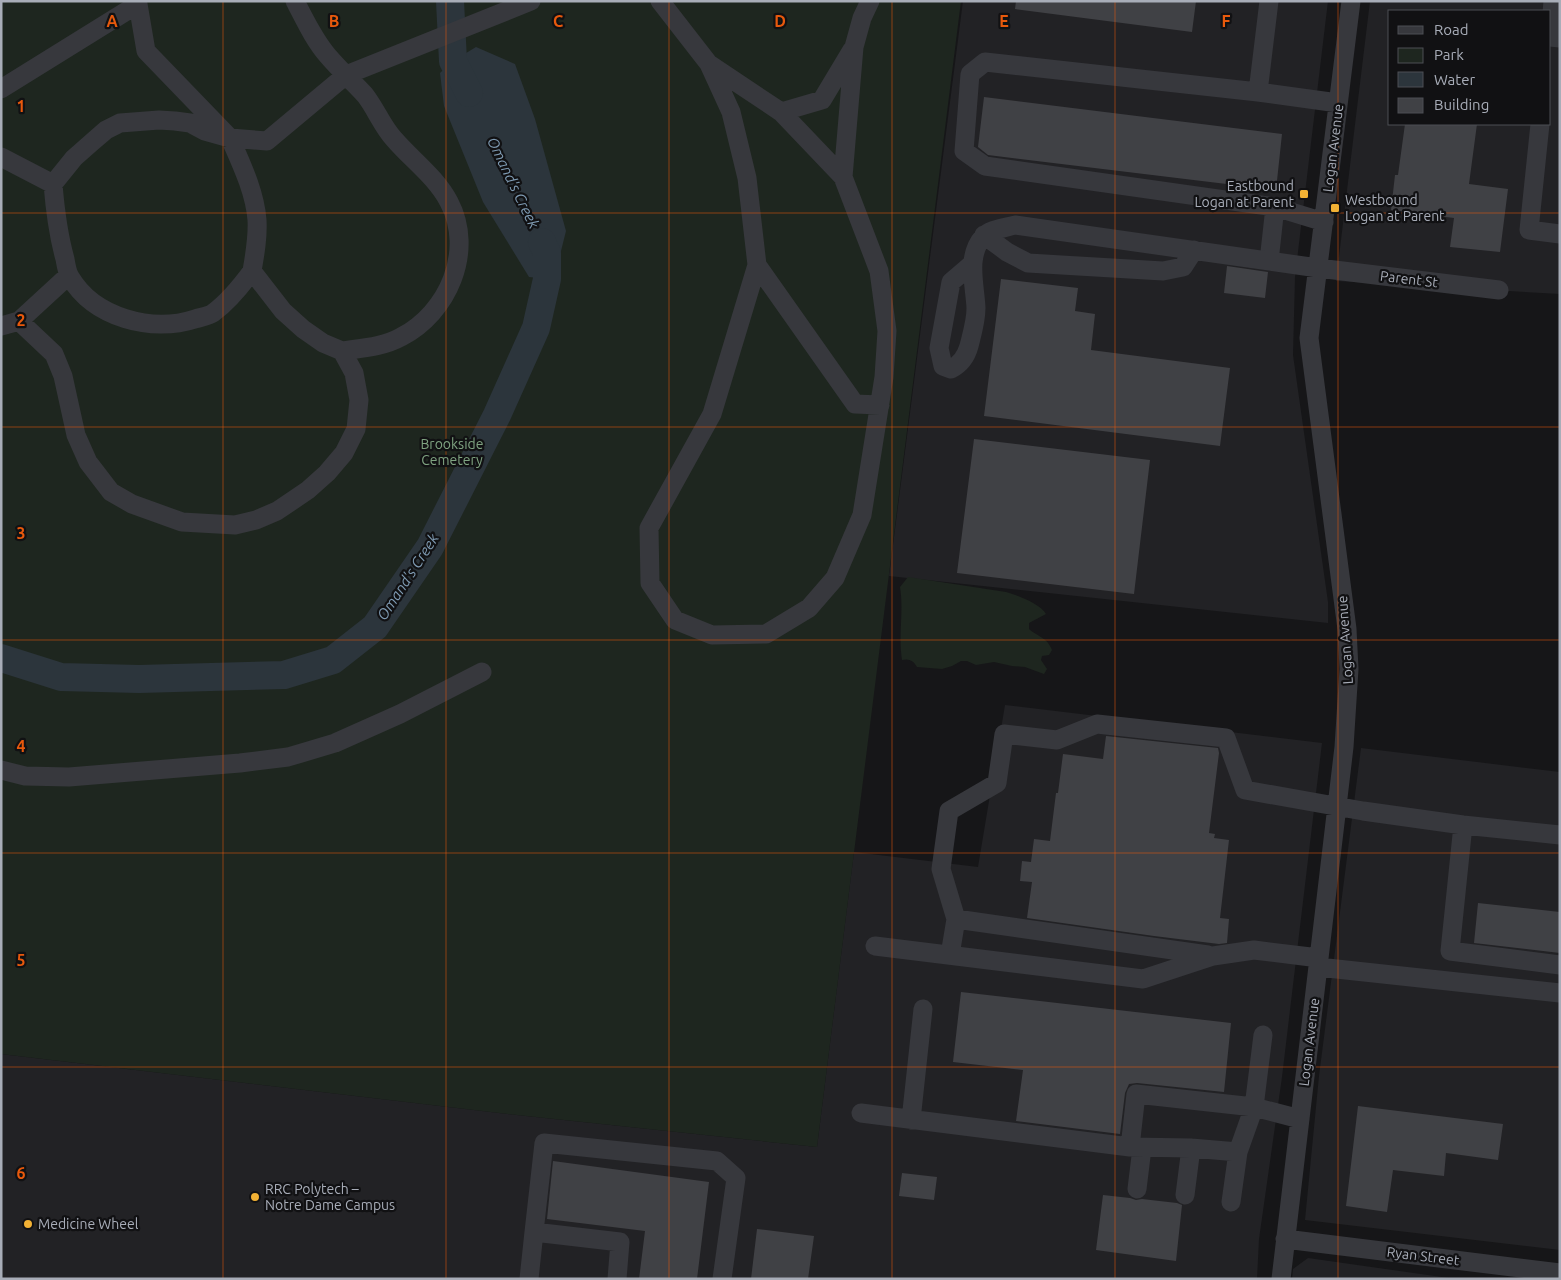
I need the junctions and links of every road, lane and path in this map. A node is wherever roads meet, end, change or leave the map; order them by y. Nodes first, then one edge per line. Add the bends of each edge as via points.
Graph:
1 (295, 1) edge
2 (531, 1) edge
3 (660, 1) edge
4 (1269, 1) edge
5 (1351, 1) edge
6 (1553, 1) edge
7 (138, 2) edge
8 (862, 7) edge
9 (1551, 25) edge
10 (854, 47) junction
11 (709, 64) junction
12 (346, 75) junction
13 (1, 89) edge
14 (1258, 92) junction
15 (1338, 103) junction
16 (781, 112) junction
17 (1540, 125) edge
18 (230, 138) junction
19 (1, 157) edge
20 (843, 177) junction
21 (53, 184) junction
22 (1276, 208) junction
23 (1324, 222) junction
24 (1560, 234) edge
25 (984, 235) junction
26 (1194, 250) junction
27 (1269, 261) junction
28 (972, 264) dead end
29 (757, 265) junction
30 (1318, 268) junction
31 (252, 271) junction
32 (69, 276) junction
33 (1499, 290) dead end
34 (10, 324) edge
35 (342, 351) junction
36 (880, 405) junction
37 (482, 672) dead end
38 (1, 770) edge
39 (1338, 805) junction
40 (1463, 825) junction
41 (1560, 834) edge
42 (956, 919) junction
43 (875, 946) dead end
44 (950, 955) junction
45 (1213, 956) junction
46 (1318, 962) junction
47 (1560, 965) edge
48 (1560, 993) edge
49 (923, 1009) dead end
50 (1263, 1035) dead end
51 (1254, 1107) junction
52 (860, 1113) dead end
53 (1300, 1119) junction
54 (911, 1120) junction
55 (1136, 1148) junction
56 (1192, 1148) junction
57 (1238, 1152) junction
58 (1137, 1189) dead end
59 (1185, 1195) dead end
60 (1231, 1202) dead end
61 (534, 1232) junction
62 (1286, 1239) junction
63 (1471, 1270) edge
64 (1560, 1273) edge
65 (529, 1279) edge
66 (617, 1279) edge
67 (722, 1279) edge
68 (1281, 1279) edge

1 - 12 street via 312,34
2 - 12 street
3 - 11 street
4 - 14 street
5 - 15 street, Logan Avenue
6 - 9 street
7 - 13 street
7 - 18 street via 146,51
8 - 10 street
10 - 16 street via 822,100
10 - 20 street
11 - 16 street
11 - 29 street via 731,112 747,178
12 - 18 street via 267,141
12 - 35 street via 366,97 394,139 417,161 449,202 456,218 459,240 452,282 428,318 399,338 376,346
14 - 15 street
14 - 22 street via 985,62 970,74 964,151 985,166
15 - 23 street, Logan Avenue
16 - 20 street
17 - 24 street via 1529,230
18 - 21 street via 175,120 120,124 106,130 74,158
18 - 31 street via 244,172 257,219
19 - 21 street
20 - 36 street via 879,271 887,331
21 - 32 street via 55,213
22 - 23 street
22 - 27 street
23 - 30 street, Logan Avenue
25 - 26 street, Parent St via 1015,225
25 - 26 street via 1028,263 1163,271 1183,266
25 - 28 street
26 - 27 street, Parent St
27 - 30 street, Parent St
29 - 36 street via 855,404
29 - 36 street via 712,414 649,528 650,583 675,620 712,635 766,634 809,608 835,578 862,515
30 - 33 street, Parent St
30 - 39 street, Logan Avenue via 1310,338 1347,629 1349,669
31 - 32 street via 212,314 168,324 128,321 115,315 80,290
31 - 35 street via 283,311 303,329
32 - 34 street
34 - 35 street via 54,354 64,376 76,435 88,462 111,492 132,504 182,522 235,525 256,520 277,511 327,473 344,453 356,429 359,400 354,373
37 - 38 street via 336,743 288,757 69,777 25,776
39 - 40 street
39 - 42 street via 1245,790 1226,738 1097,724 1057,740 1004,734 997,783 949,811 940,869
39 - 46 street, Logan Avenue
40 - 41 street
40 - 47 street via 1450,951
42 - 44 street
42 - 45 street
43 - 44 street
44 - 45 street via 1143,979
45 - 46 street via 1254,950
46 - 48 street
46 - 53 street, Logan Avenue
49 - 54 street
50 - 51 street
51 - 53 street
51 - 55 street via 1136,1094
51 - 57 street
52 - 54 street
53 - 62 street, Logan Avenue
54 - 55 street
55 - 56 street
55 - 58 street
56 - 57 street
56 - 59 street
57 - 60 street
61 - 65 street
61 - 66 street via 620,1242
61 - 67 street via 544,1143 716,1161 736,1178
62 - 63 street, Ryan Street
62 - 68 street, Logan Avenue
63 - 64 street, Ryan Street

